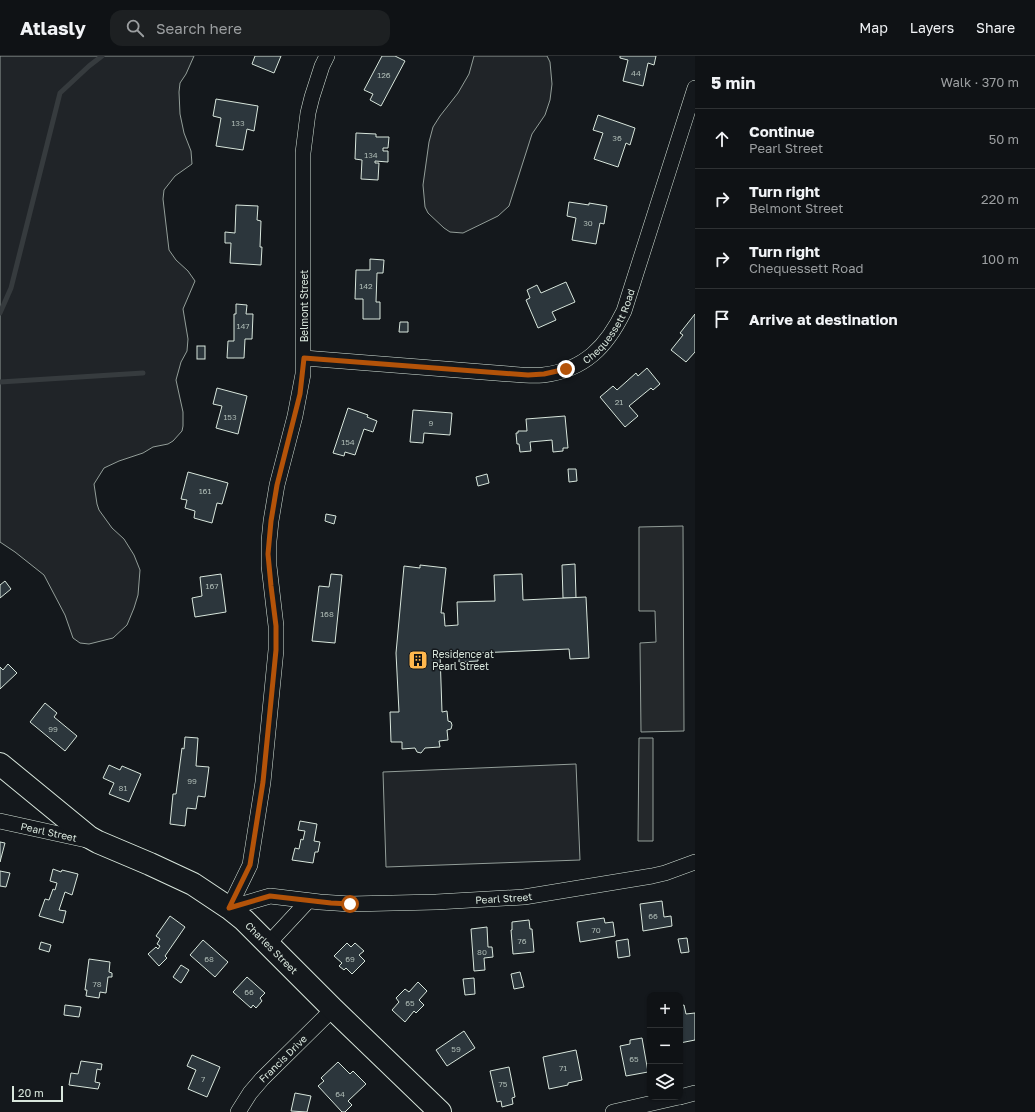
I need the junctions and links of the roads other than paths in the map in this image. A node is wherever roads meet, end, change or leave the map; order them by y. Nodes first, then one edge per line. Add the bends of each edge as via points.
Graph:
1 (327, 56) edge
2 (695, 88) edge
3 (304, 358) junction
4 (0, 764) edge
5 (0, 821) edge
6 (98, 842) junction
7 (695, 862) edge
8 (308, 901) junction
9 (229, 908) junction
10 (268, 944) junction
11 (333, 1009) junction
12 (695, 1093) edge
13 (683, 1096) edge
14 (667, 1100) edge
15 (238, 1112) edge
16 (440, 1112) edge
17 (613, 1112) edge

1 - 3 street, Belmont Street via 312,97 303,152
2 - 3 street, Chequessett Road via 624,310 610,337 587,358 559,372 528,375
3 - 9 street, Belmont Street via 298,402 277,485 270,528 269,566 276,621 276,650 263,782 250,865
4 - 6 street, Charles Street via 80,831
5 - 6 street, Pearl Street
6 - 9 street, Charles Street via 175,875
7 - 8 street, Pearl Street via 652,876 524,897 388,904
8 - 9 street, Pearl Street via 270,896
8 - 10 street
9 - 10 street, Charles Street
10 - 11 street, Charles Street
11 - 15 street, Francis Drive via 262,1079
11 - 16 street, Charles Street
12 - 13 street
14 - 17 street

